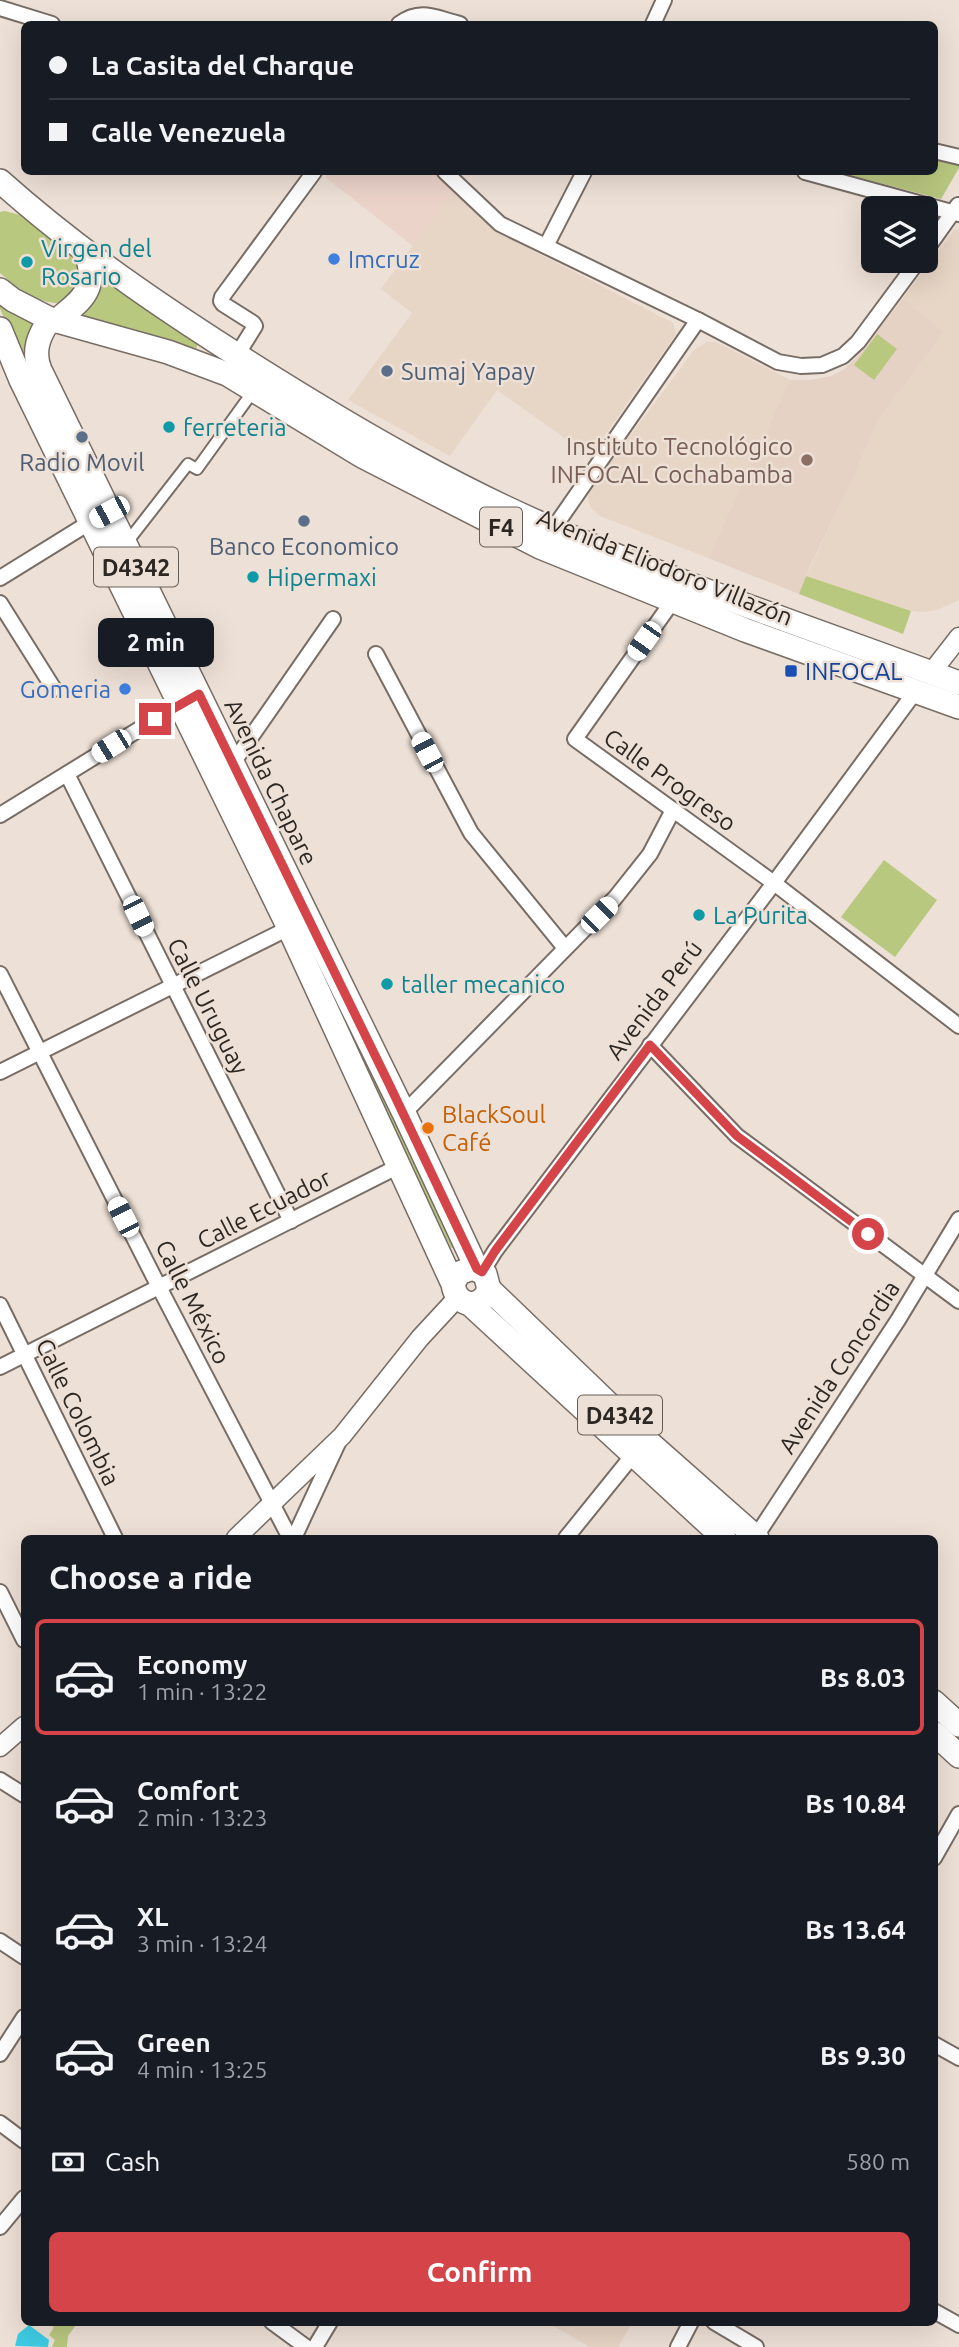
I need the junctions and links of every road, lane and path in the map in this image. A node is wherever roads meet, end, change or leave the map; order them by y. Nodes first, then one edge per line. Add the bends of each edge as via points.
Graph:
1 (664, 0) edge
2 (0, 8) edge
3 (42, 21) edge
4 (404, 21) edge
5 (448, 21) edge
6 (654, 21) edge
7 (938, 152) edge
8 (959, 157) edge
9 (312, 175) edge
10 (449, 175) edge
11 (582, 175) edge
12 (817, 175) edge
13 (0, 181) edge
14 (0, 205) edge
15 (31, 209) junction
16 (957, 210) edge
17 (938, 235) edge
18 (546, 246) junction
19 (86, 253) junction
20 (909, 273) edge
21 (0, 289) edge
22 (53, 320) junction
23 (698, 320) junction
24 (0, 329) edge
25 (237, 355) junction
26 (31, 375) junction
27 (254, 390) junction
28 (100, 517) junction
29 (553, 529) junction
30 (125, 545) junction
31 (0, 578) edge
32 (672, 602) junction
33 (0, 603) edge
34 (333, 619) dead end
35 (959, 638) edge
36 (376, 654) dead end
37 (931, 673) junction
38 (959, 683) edge
39 (54, 689) dead end
40 (915, 691) junction
41 (189, 699) junction
42 (959, 708) edge
43 (233, 764) junction
44 (67, 774) junction
45 (673, 810) junction
46 (0, 815) edge
47 (774, 883) junction
48 (289, 929) junction
49 (565, 948) junction
50 (0, 974) edge
51 (173, 988) junction
52 (959, 1026) edge
53 (650, 1045) junction
54 (41, 1052) junction
55 (0, 1072) edge
56 (404, 1113) junction
57 (399, 1166) junction
58 (959, 1219) edge
59 (291, 1221) junction
60 (925, 1276) junction
61 (483, 1277) junction
62 (159, 1287) junction
63 (460, 1295) junction
64 (959, 1301) edge
65 (0, 1306) edge
66 (25, 1355) junction
67 (0, 1367) edge
68 (342, 1436) junction
69 (633, 1455) junction
70 (271, 1504) junction
71 (114, 1535) edge
72 (239, 1535) edge
73 (290, 1535) edge
74 (293, 1535) edge
75 (568, 1535) edge
76 (721, 1535) edge
77 (753, 1535) edge
78 (758, 1535) edge
79 (0, 1592) edge
80 (21, 1634) edge
81 (938, 1706) edge
82 (959, 1725) edge
83 (21, 1729) edge
84 (938, 1737) edge
85 (0, 1747) edge
86 (959, 1756) edge
87 (0, 1780) edge
88 (21, 1793) edge
89 (959, 1814) edge
90 (938, 1851) edge
91 (0, 1941) edge
92 (21, 1954) edge
93 (21, 2022) edge
94 (938, 2047) edge
95 (0, 2054) edge
96 (959, 2058) edge
97 (0, 2123) edge
98 (21, 2139) edge
99 (21, 2202) edge
100 (0, 2227) edge
101 (938, 2313) edge
102 (959, 2325) edge
103 (277, 2326) edge
104 (328, 2326) edge
105 (689, 2326) edge
106 (721, 2326) edge
107 (306, 2347) edge
108 (315, 2347) edge
109 (678, 2347) edge
110 (756, 2347) edge

1 - 6 street
2 - 3 street
4 - 5 street via 421,14
7 - 8 street
9 - 25 street via 222,296 223,304 255,327
10 - 18 street via 500,224
11 - 18 street
12 - 16 street
13 - 15 main road, F4
14 - 15 main road
15 - 19 main road, F4
16 - 17 street
18 - 23 street
19 - 22 main road via 91,277 88,288 77,304
19 - 25 main road, Avenida Eliodoro Villazón / F4
20 - 23 street via 858,342 843,356 822,365 778,362
21 - 22 main road, F4
22 - 26 main road, Avenida Chapare / D4342 via 36,346
22 - 27 main road, Avenida Eliodoro Villazón / F4 via 179,356
23 - 29 street
24 - 26 main road, Avenida Chapare / D4342
25 - 29 main road, Avenida Eliodoro Villazón / F4 via 394,451
26 - 28 main road, Avenida Chapare / D4342
27 - 30 street via 197,469 188,464
27 - 32 main road, Avenida Eliodoro Villazón / F4 via 362,456 444,499 540,547
28 - 30 main road, Avenida Chapare / D4342
28 - 31 street
28 - 41 main road, Avenida Chapare / D4342
29 - 37 main road, Avenida Eliodoro Villazón / F4
30 - 41 main road, Avenida Chapare / D4342
32 - 40 main road, Avenida Eliodoro Villazón / F4
32 - 45 street, Calle Progreso via 575,739
33 - 39 street
34 - 43 street
35 - 37 street
36 - 49 street via 471,833
37 - 38 main road, Avenida Eliodoro Villazón / F4
40 - 42 main road, Avenida Eliodoro Villazón / F4
40 - 47 street, Avenida Perú
41 - 43 main road, Avenida Chapare / D4342
41 - 44 street
41 - 48 main road, Avenida Chapare / D4342
43 - 56 main road, Avenida Chapare / D4342
44 - 46 street
44 - 51 street, Calle Uruguay
45 - 47 street, Calle Progreso
45 - 49 street via 650,854 615,898
47 - 52 street, Calle Progreso
47 - 53 street, Avenida Perú
48 - 51 street
48 - 57 main road, Avenida Chapare / D4342
49 - 56 street
50 - 54 street, Calle México
51 - 54 street
51 - 59 street, Calle Uruguay
53 - 60 street via 737,1136
53 - 61 street, Avenida Perú via 495,1251
54 - 55 street
54 - 62 street, Calle México
56 - 61 main road, Avenida Chapare / D4342
57 - 59 street, Calle Ecuador
57 - 63 main road, Avenida Chapare / D4342
58 - 60 street, Avenida Concordia
59 - 62 street, Calle Ecuador
60 - 64 street
60 - 78 street, Avenida Concordia
61 - 63 main road via 483,1300
61 - 63 main road via 462,1271 457,1276
61 - 77 main road, Avenida Chapare / D4342 via 645,1439
62 - 66 street, Calle Ecuador
62 - 70 street, Calle México
63 - 68 street
63 - 69 main road, Avenida Chapare / D4342
65 - 66 street, Calle Colombia
66 - 67 street, Calle Ecuador
66 - 71 street, Calle Colombia
68 - 70 street
68 - 74 street
69 - 75 street
69 - 76 main road, Avenida Chapare / D4342
70 - 72 street
70 - 73 street, Calle México
79 - 80 street
81 - 82 main road
83 - 85 street
84 - 86 main road
87 - 88 street
89 - 90 street
91 - 92 street
93 - 95 street
94 - 96 street
97 - 98 street
99 - 100 street
101 - 102 street
103 - 107 street
104 - 108 street
105 - 109 street
106 - 110 street

